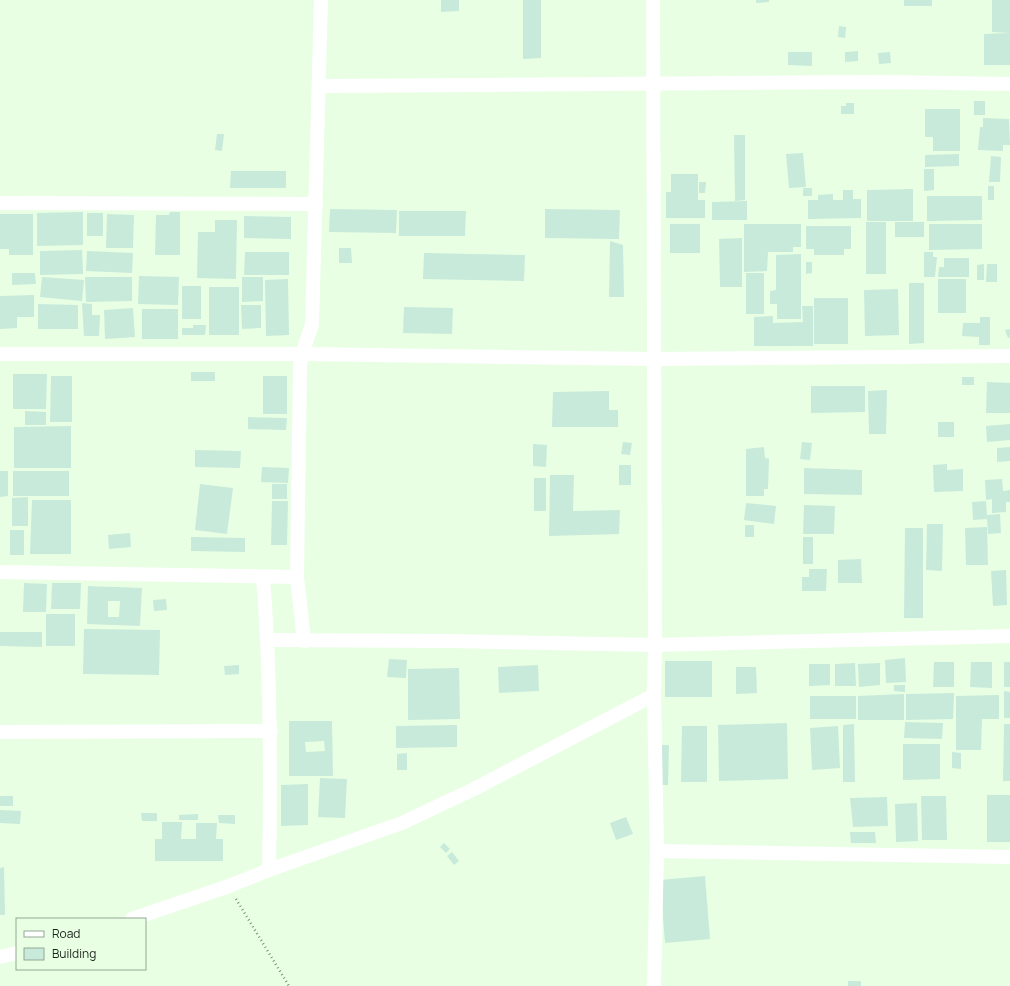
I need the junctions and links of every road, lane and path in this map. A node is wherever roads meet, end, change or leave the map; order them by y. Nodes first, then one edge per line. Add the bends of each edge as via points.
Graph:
1 (321, 0) edge
2 (653, 0) edge
3 (653, 83) junction
4 (1010, 84) edge
5 (319, 86) junction
6 (0, 203) edge
7 (316, 204) junction
8 (0, 354) edge
9 (302, 354) junction
10 (1010, 356) edge
11 (654, 359) junction
12 (0, 572) edge
13 (296, 577) junction
14 (264, 578) junction
15 (1010, 636) edge
16 (268, 640) junction
17 (304, 641) junction
18 (655, 645) junction
19 (654, 695) junction
20 (271, 731) junction
21 (0, 732) edge
22 (656, 851) junction
23 (1010, 857) edge
24 (269, 870) junction
25 (229, 886) junction
26 (135, 918) edge
27 (16, 953) edge
28 (0, 958) edge
29 (288, 986) edge
30 (654, 986) edge

1 - 5 street
2 - 3 street
3 - 4 street
3 - 5 street
3 - 11 street
5 - 7 street
6 - 7 street
7 - 9 street via 312,325
8 - 9 street
9 - 11 street
9 - 13 street
10 - 11 street
11 - 18 street
12 - 14 street
13 - 14 street
13 - 17 street
14 - 16 street
15 - 18 street
16 - 17 street
16 - 20 street
17 - 18 street
18 - 19 street
19 - 22 street
19 - 24 street via 474,789 402,823
20 - 21 street
20 - 24 street
22 - 23 street
22 - 30 street
24 - 25 street
25 - 26 street
25 - 29 path
27 - 28 street

